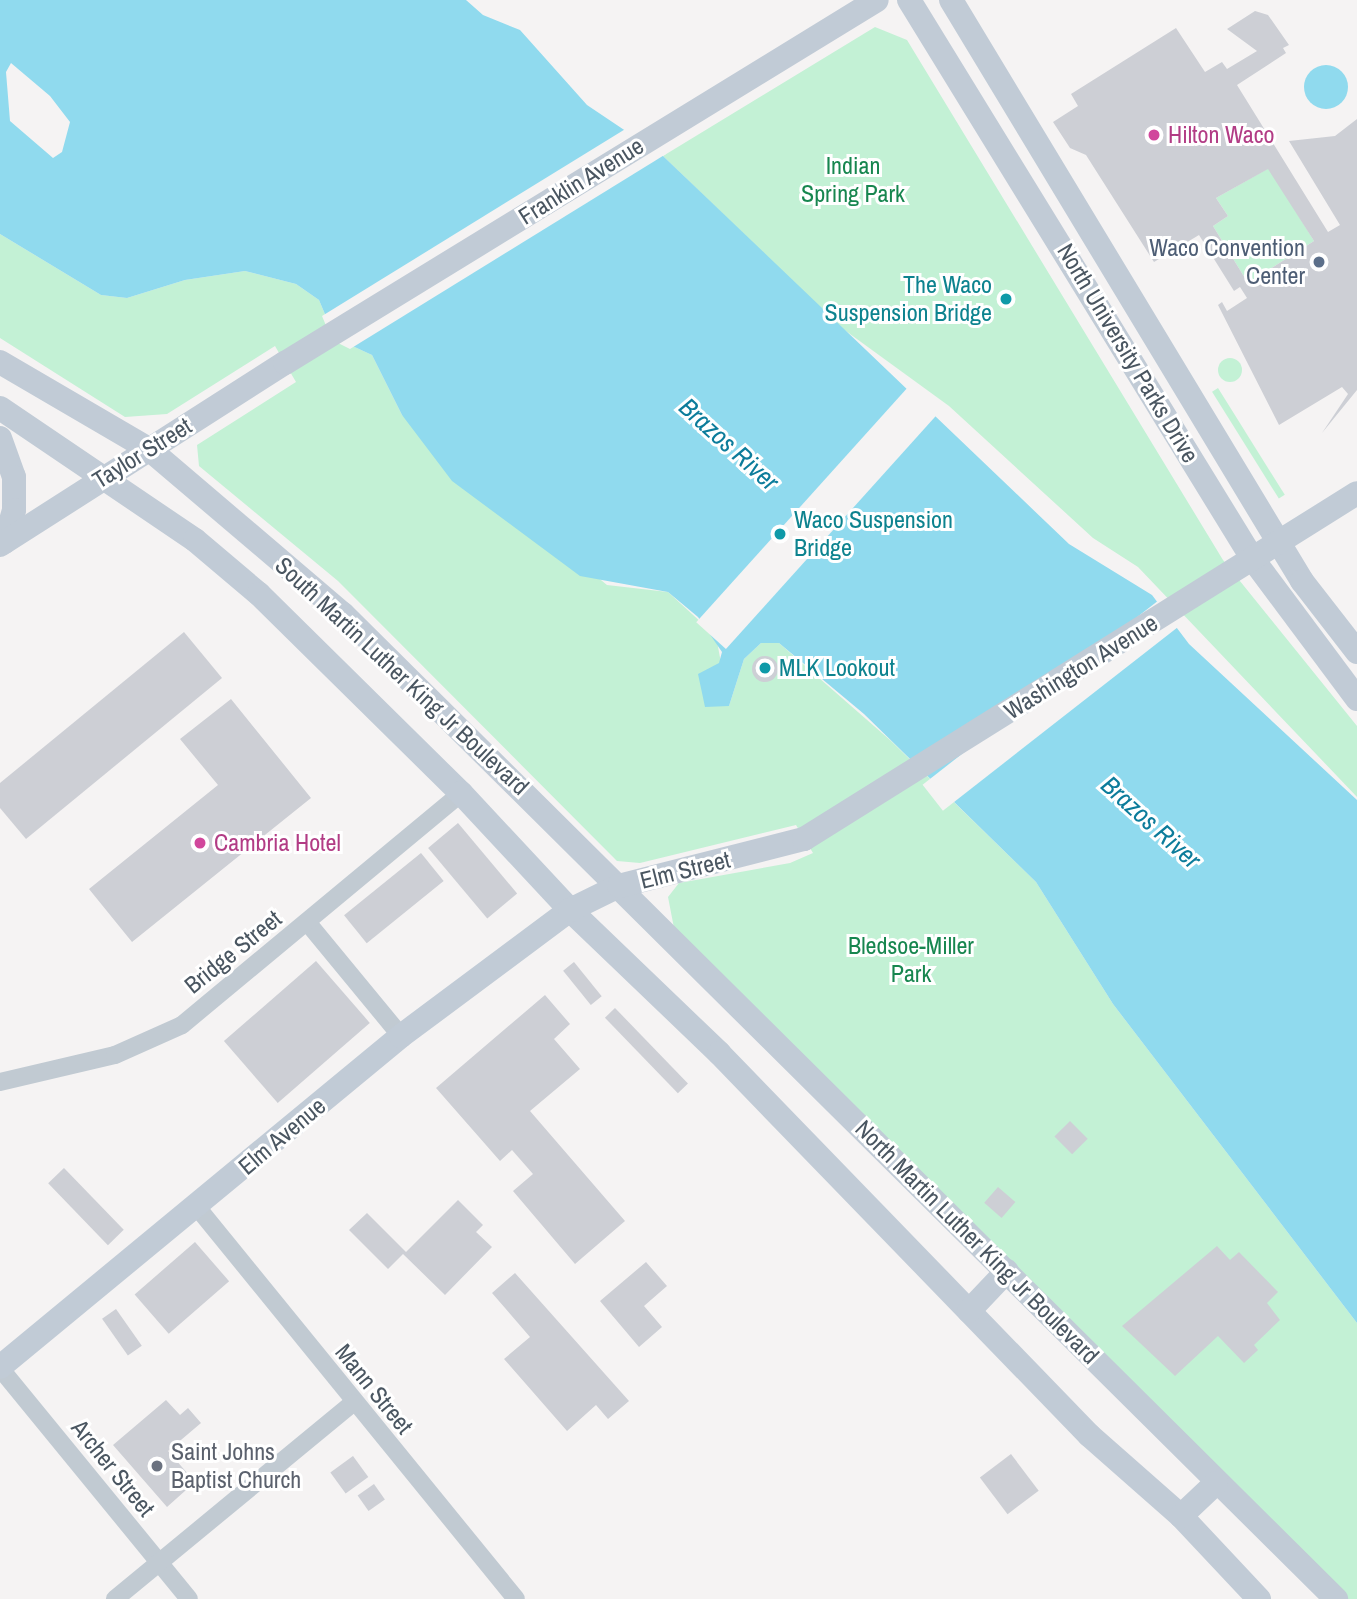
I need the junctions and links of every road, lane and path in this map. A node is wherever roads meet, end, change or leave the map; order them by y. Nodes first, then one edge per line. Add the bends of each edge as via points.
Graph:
1 (877, 0) edge
2 (909, 0) edge
3 (951, 0) edge
4 (0, 362) edge
5 (285, 363) joint
6 (0, 408) edge
7 (0, 438) edge
8 (149, 449) junction
9 (104, 476) junction
10 (1357, 494) edge
11 (1279, 542) junction
12 (3, 544) edge
13 (1252, 558) junction
14 (1357, 652) edge
15 (1357, 699) edge
16 (461, 793) junction
17 (804, 839) joint
18 (618, 886) junction
19 (570, 910) junction
20 (307, 922) junction
21 (401, 1036) junction
22 (0, 1082) edge
23 (197, 1207) junction
24 (1007, 1270) junction
25 (969, 1311) junction
26 (0, 1368) edge
27 (353, 1403) junction
28 (1216, 1483) junction
29 (1181, 1516) junction
30 (159, 1563) junction
31 (115, 1599) edge
32 (189, 1599) edge
33 (516, 1599) edge
34 (1259, 1599) edge
35 (1336, 1599) edge

1 - 5 main road, Franklin Avenue
2 - 13 main road, North University Parks Drive
3 - 11 main road, North University Parks Drive
4 - 8 main road, South Martin Luther King Jr Boulevard
5 - 8 main road, Taylor Street
6 - 9 main road, South Martin Luther King Jr Boulevard
7 - 12 main road via 14,477 14,510
8 - 9 main road, Taylor Street
8 - 18 main road, South Martin Luther King Jr Boulevard via 343,614
9 - 12 main road, Taylor Street
9 - 16 main road, South Martin Luther King Jr Boulevard via 259,594
10 - 11 main road, Washington Avenue
11 - 13 main road, Washington Avenue
11 - 14 main road, North University Parks Drive
13 - 15 main road, North University Parks Drive
13 - 17 main road, Washington Avenue
16 - 19 main road, South Martin Luther King Jr Boulevard
16 - 20 street, Bridge Street
17 - 18 main road, Elm Street
18 - 19 main road, Elm Street
18 - 24 main road, North Martin Luther King Jr Boulevard
19 - 21 main road, Elm Avenue
19 - 25 main road via 719,1053
20 - 21 street
20 - 22 street, Bridge Street via 182,1025 116,1055
21 - 23 main road, Elm Avenue
23 - 26 main road, Elm Avenue
23 - 27 street, Mann Street
24 - 25 main road
24 - 28 main road, North Martin Luther King Jr Boulevard
25 - 29 main road via 1089,1435
26 - 30 street, Archer Street
27 - 30 street
27 - 33 street, Mann Street
28 - 29 main road
28 - 35 main road, North Martin Luther King Jr Boulevard
29 - 34 main road
30 - 31 street
30 - 32 street, Archer Street

